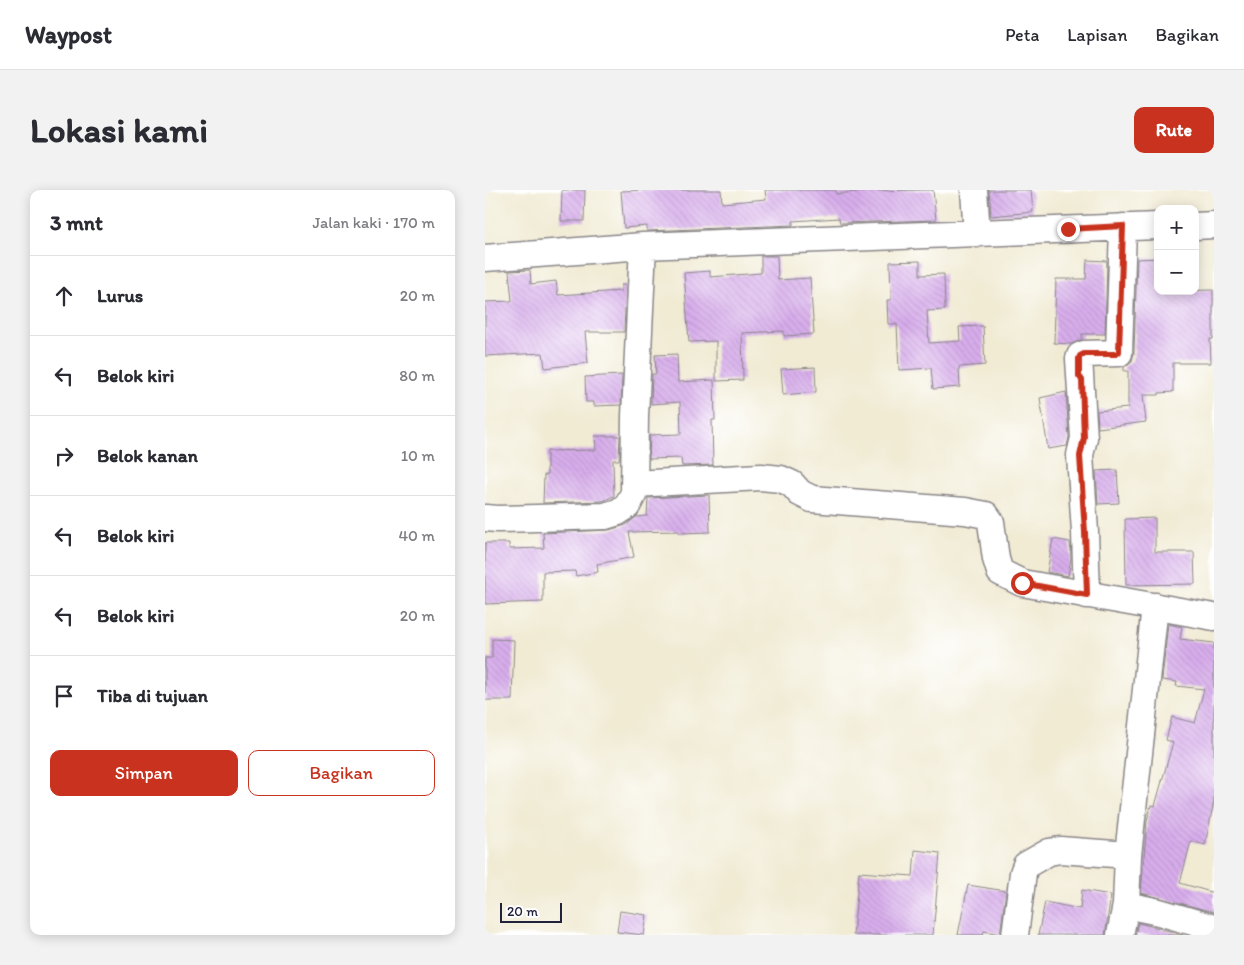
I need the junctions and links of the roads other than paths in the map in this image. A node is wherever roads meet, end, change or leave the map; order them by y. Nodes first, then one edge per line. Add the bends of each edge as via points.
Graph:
1 (973, 190) edge
2 (1214, 225) edge
3 (1199, 226) edge
4 (1154, 228) edge
5 (977, 234) junction
6 (1123, 242) junction
7 (643, 246) junction
8 (485, 258) edge
9 (634, 484) junction
10 (485, 518) edge
11 (1087, 595) junction
12 (1155, 606) junction
13 (1214, 617) edge
14 (1128, 855) junction
15 (1127, 905) junction
16 (1214, 928) edge
17 (1015, 935) edge
18 (1120, 935) edge

1 - 5 street
2 - 3 street
4 - 6 street
5 - 6 street
5 - 7 street
6 - 11 street via 1119,352 1084,354 1079,358
7 - 8 street
7 - 9 street
9 - 10 street via 634,493 627,506 605,516
9 - 11 street via 781,478 812,499 976,513 991,522 1000,572 1022,583
11 - 12 street
12 - 13 street
12 - 14 street
14 - 15 street
14 - 17 street via 1060,850 1026,864
15 - 16 street
15 - 18 street

